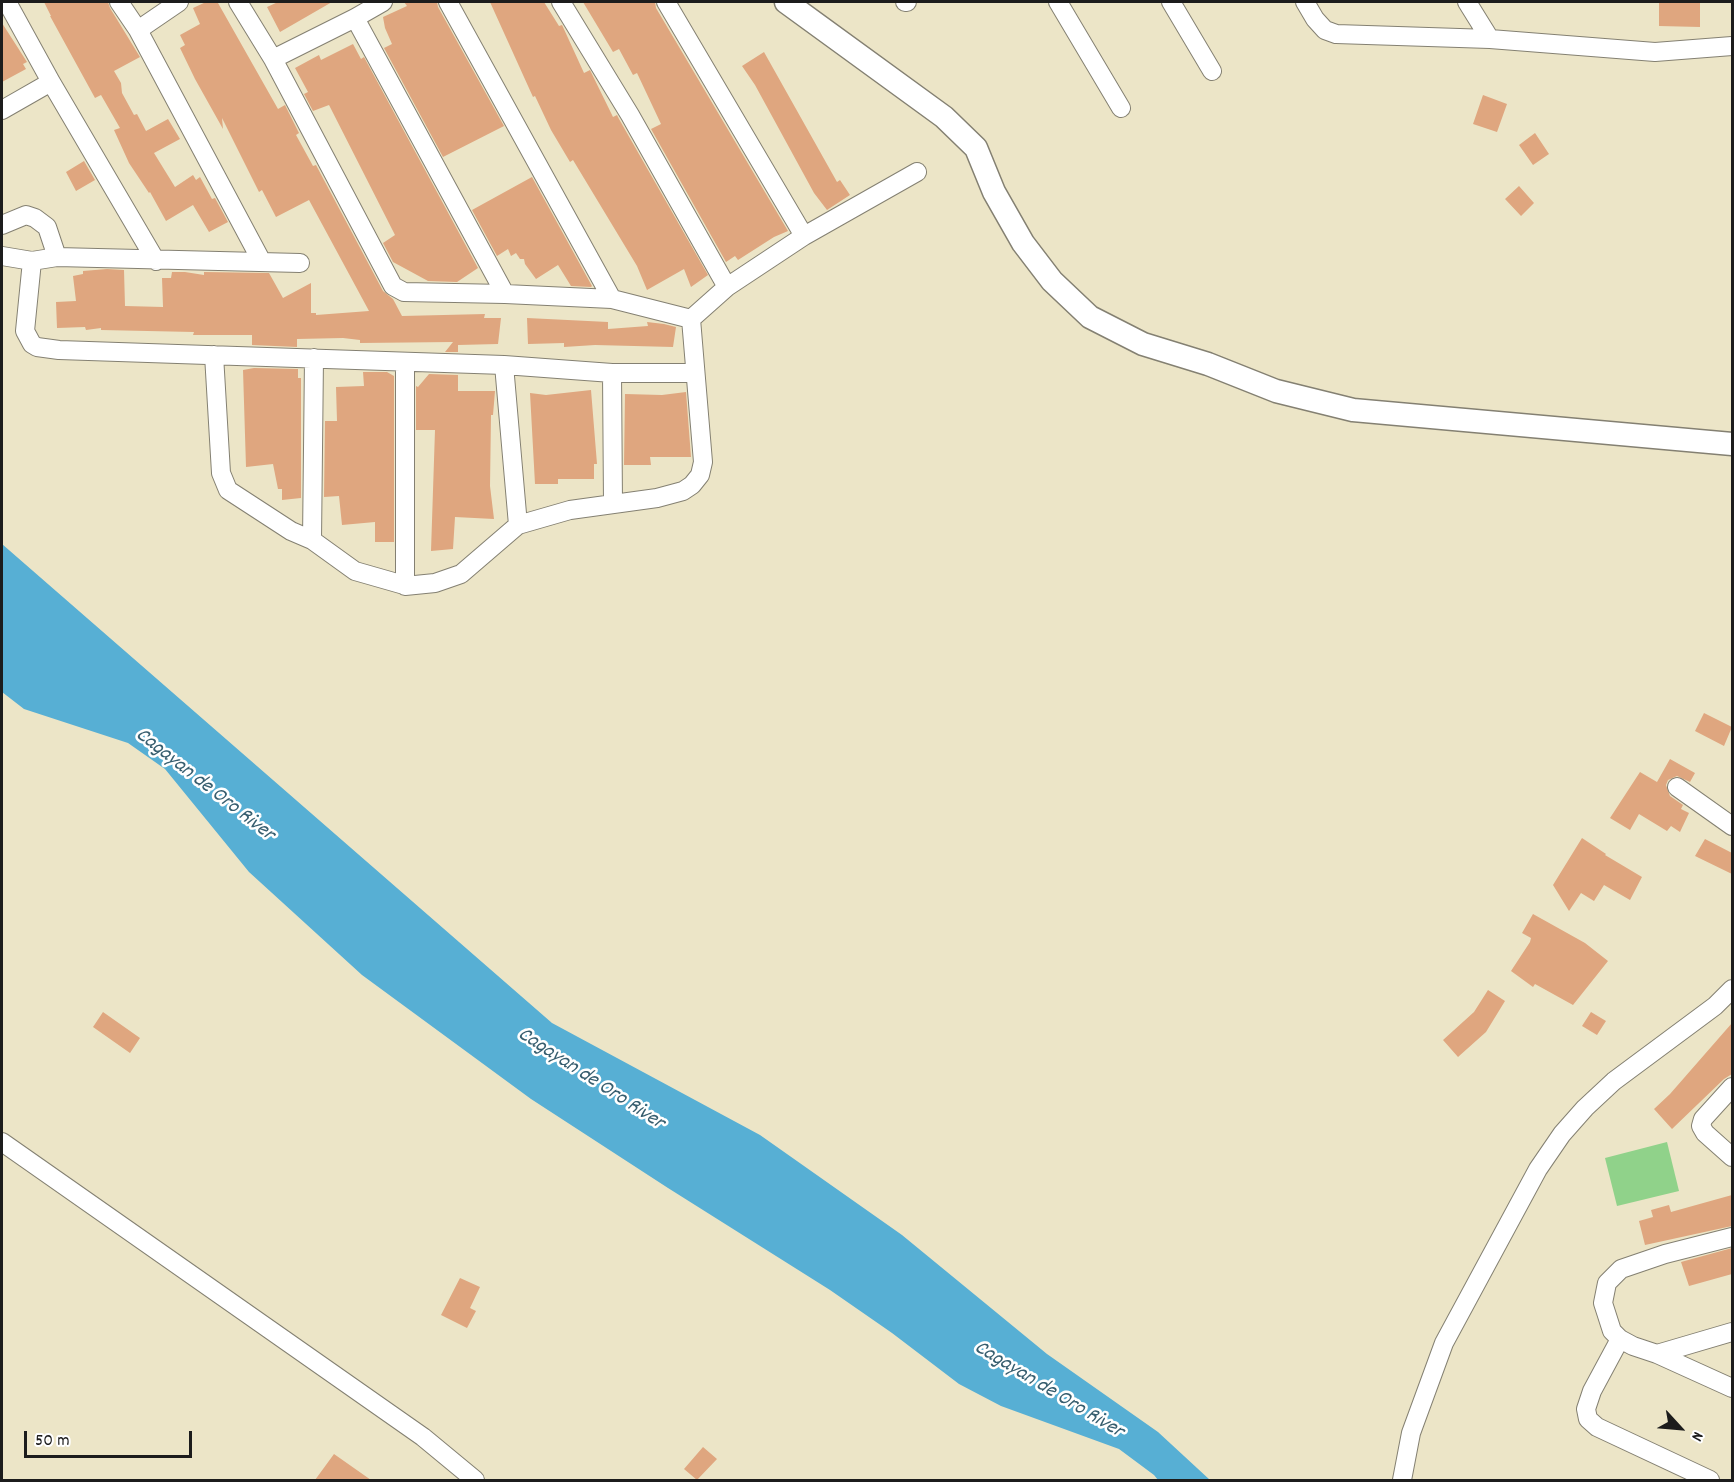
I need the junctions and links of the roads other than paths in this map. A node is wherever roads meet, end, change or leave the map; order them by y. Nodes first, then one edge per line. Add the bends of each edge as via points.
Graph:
1 (7, 2) edge
2 (119, 2) edge
3 (179, 2) edge
4 (238, 2) edge
5 (383, 2) edge
6 (448, 2) edge
7 (561, 2) edge
8 (666, 2) edge
9 (786, 2) edge
10 (1058, 2) edge
11 (1171, 2) edge
12 (1305, 2) edge
13 (1467, 2) edge
14 (355, 18) junction
15 (138, 30) junction
16 (1490, 39) junction
17 (1732, 46) edge
18 (273, 59) junction
19 (1212, 71) dead end
20 (51, 82) junction
21 (1121, 108) dead end
22 (2, 110) edge
23 (917, 172) dead end
24 (2, 225) edge
25 (804, 236) junction
26 (2, 256) edge
27 (57, 257) junction
28 (32, 261) junction
29 (156, 261) junction
30 (262, 262) junction
31 (300, 264) dead end
32 (727, 287) junction
33 (505, 294) junction
34 (612, 299) junction
35 (691, 319) junction
36 (214, 355) junction
37 (314, 358) junction
38 (405, 362) junction
39 (504, 365) junction
40 (694, 372) junction
41 (612, 373) junction
42 (1732, 444) edge
43 (613, 504) junction
44 (518, 525) junction
45 (312, 540) junction
46 (405, 586) junction
47 (1677, 787) dead end
48 (1732, 826) edge
49 (1732, 988) edge
50 (1732, 1087) edge
51 (2, 1142) edge
52 (1732, 1157) edge
53 (1732, 1237) edge
54 (1732, 1332) edge
55 (1620, 1339) junction
56 (1657, 1354) junction
57 (1732, 1388) edge
58 (475, 1480) edge
59 (1402, 1480) edge
60 (1710, 1480) edge

1 - 20 street
2 - 15 street
3 - 15 street
4 - 18 street
5 - 14 street
6 - 34 street
7 - 32 street
8 - 25 street
9 - 42 street via 944,117 976,148 994,192 1023,243 1052,281 1090,317 1143,344 1208,364 1276,392 1353,410
10 - 21 street
11 - 19 street
12 - 16 street via 1325,30 1336,34
13 - 16 street
14 - 18 street
14 - 33 street
15 - 30 street
16 - 17 street via 1655,52
18 - 33 street via 393,286 404,292
20 - 22 street
20 - 29 street
23 - 25 street
24 - 27 street via 26,215 35,218 47,227
25 - 32 street
26 - 28 street
27 - 28 street
27 - 29 street
28 - 36 street via 25,331 32,344 59,350
29 - 30 street
30 - 31 street
32 - 35 street
33 - 34 street
34 - 35 street
35 - 40 street
36 - 37 street
36 - 45 street via 221,472 228,490 291,531
37 - 38 street
37 - 45 street
38 - 39 street
38 - 46 street
39 - 41 street
39 - 44 street
40 - 41 street
40 - 43 street via 703,462 700,475 683,491
41 - 43 street
43 - 44 street via 570,510
44 - 46 street via 461,574 435,583
45 - 46 street via 355,571
47 - 48 street
49 - 59 street via 1715,1006 1614,1081 1585,1108 1538,1169 1444,1343 1411,1433
50 - 52 street via 1701,1126
51 - 58 street via 423,1437
53 - 55 street via 1621,1269 1607,1284 1604,1303 1612,1331
54 - 56 street
55 - 56 street
55 - 60 street via 1592,1390 1586,1409 1588,1419 1597,1427
56 - 57 street

